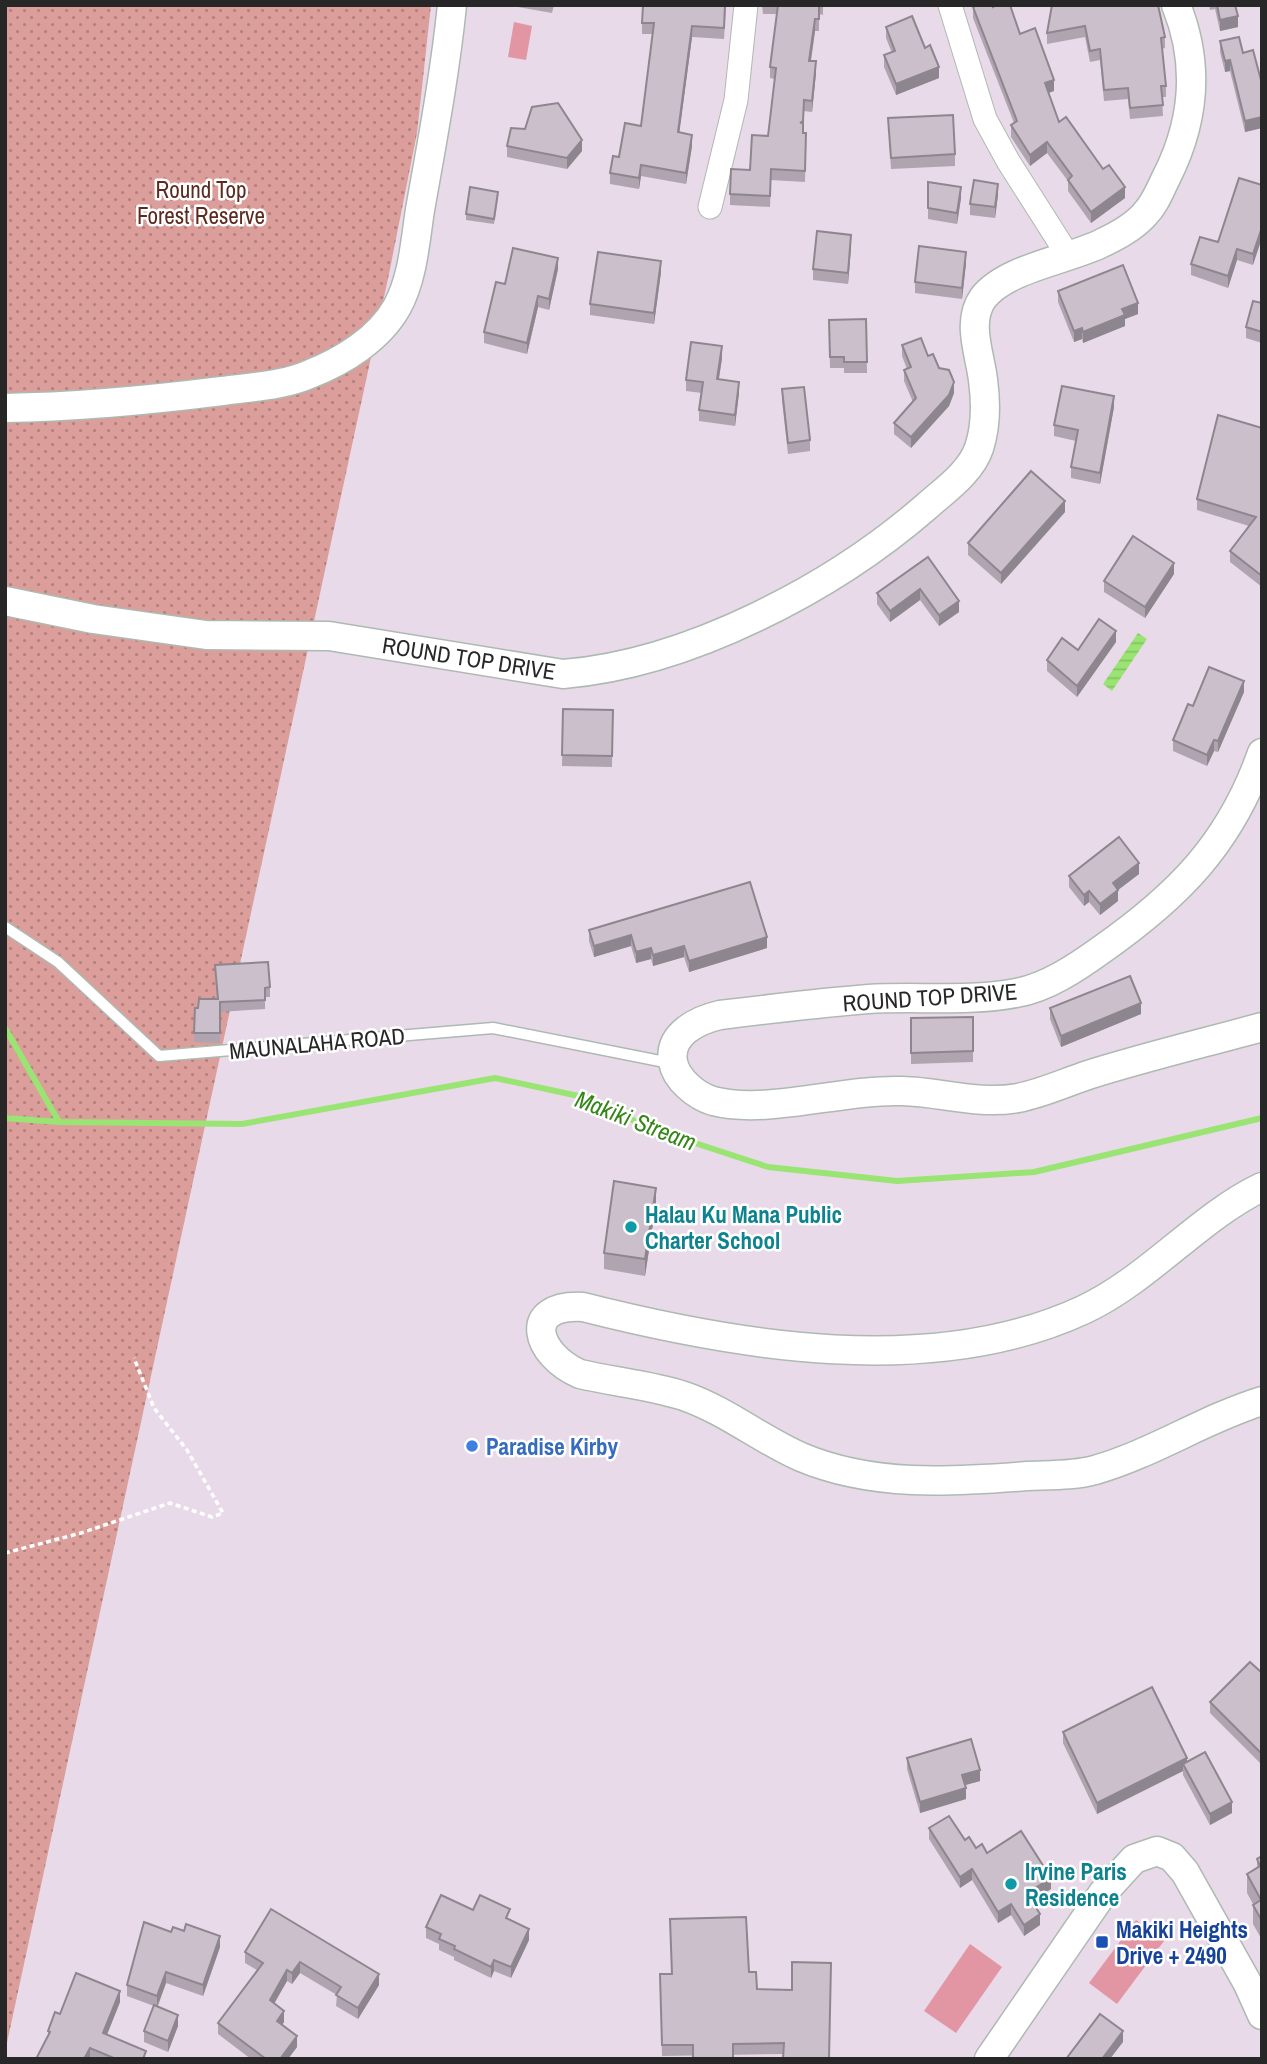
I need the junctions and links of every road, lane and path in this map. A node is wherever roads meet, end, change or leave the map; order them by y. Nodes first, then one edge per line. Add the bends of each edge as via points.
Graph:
1 (452, 5) edge
2 (746, 5) edge
3 (950, 5) edge
4 (1175, 5) edge
5 (710, 207) dead end
6 (1069, 257) junction
7 (5, 408) edge
8 (5, 601) edge
9 (1262, 753) edge
10 (5, 927) edge
11 (1262, 1027) edge
12 (673, 1063) junction
13 (1262, 1187) edge
14 (134, 1358) dead end
15 (1262, 1401) edge
16 (5, 1553) edge
17 (1262, 2015) edge
18 (989, 2059) edge

1 - 7 street via 411,270 398,305 372,336 343,358 284,382 169,398
2 - 5 street via 736,100
3 - 6 street via 985,119
4 - 6 street, ROUND TOP DRIVE via 1189,43 1193,82 1188,120 1172,167 1147,213 1100,244
6 - 8 street, ROUND TOP DRIVE via 1000,284 984,297 976,312 984,429 978,451 962,475 898,531 850,565 774,608 646,659 602,671 563,674 328,636 206,635
9 - 12 street, ROUND TOP DRIVE via 1243,799 1193,876 1144,920 1049,981 1019,993 980,998 868,999 706,1018 683,1032 674,1044
10 - 12 lane, MAUNALAHA ROAD via 58,962 159,1056 493,1028
11 - 12 street via 1085,1076 1066,1086 991,1100 870,1091 740,1106 693,1092
13 - 15 street via 1083,1310 996,1338 921,1348 807,1347 704,1334 566,1306 549,1313 542,1323 541,1341 550,1355 580,1374 684,1396 826,1466 911,1481 1092,1471
14 - 16 path via 154,1408 187,1450 223,1513 212,1517 170,1503
17 - 18 street via 1185,1872 1172,1857 1157,1851 1134,1859 1103,1893

